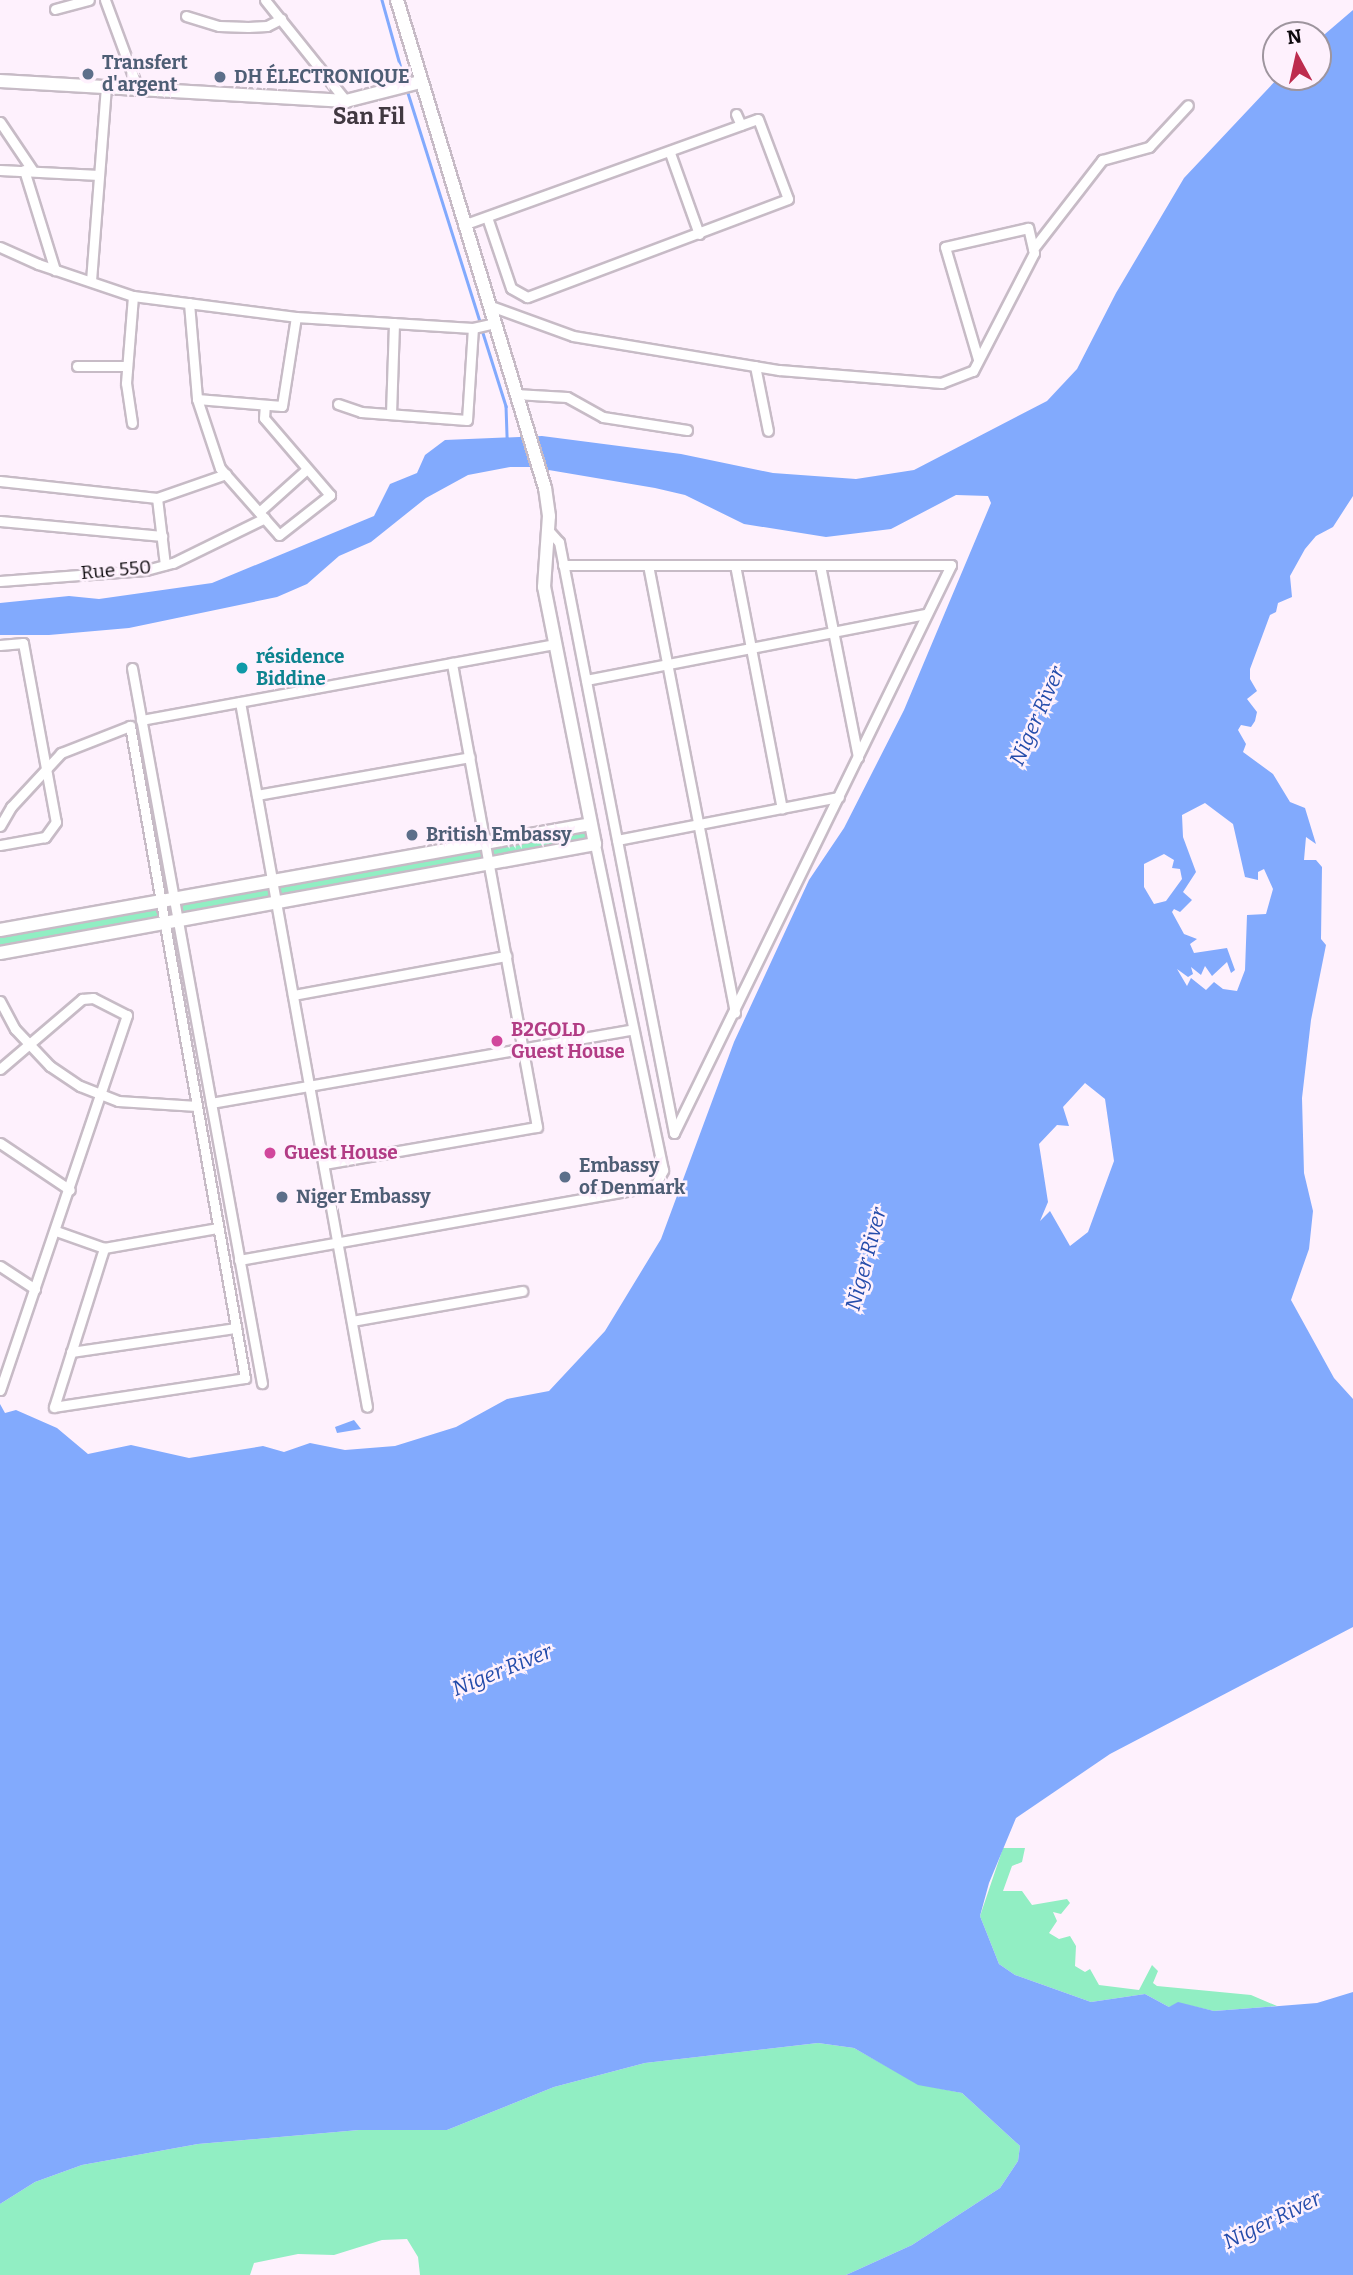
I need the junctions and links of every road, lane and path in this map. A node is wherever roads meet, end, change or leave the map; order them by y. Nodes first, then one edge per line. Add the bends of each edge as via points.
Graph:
1 (89, 0) edge
2 (106, 0) edge
3 (265, 0) edge
4 (397, 0) edge
5 (55, 9) dead end
6 (186, 16) dead end
7 (282, 19) junction
8 (0, 81) edge
9 (420, 82) junction
10 (106, 88) junction
11 (138, 89) junction
12 (346, 102) junction
13 (1188, 106) dead end
14 (736, 114) dead end
15 (0, 122) edge
16 (741, 125) junction
17 (670, 153) junction
18 (0, 170) edge
19 (29, 170) junction
20 (99, 176) junction
21 (487, 217) junction
22 (463, 225) junction
23 (699, 234) junction
24 (0, 247) edge
25 (1033, 248) junction
26 (55, 270) junction
27 (91, 281) junction
28 (133, 296) junction
29 (189, 303) junction
30 (488, 305) junction
31 (296, 317) junction
32 (394, 323) junction
33 (494, 323) junction
34 (473, 328) junction
35 (978, 359) junction
36 (77, 366) dead end
37 (127, 366) junction
38 (755, 366) junction
39 (515, 394) junction
40 (197, 399) junction
41 (338, 404) dead end
42 (265, 405) junction
43 (390, 414) junction
44 (132, 423) dead end
45 (687, 430) dead end
46 (768, 431) dead end
47 (307, 468) junction
48 (226, 474) junction
49 (0, 481) edge
50 (158, 498) junction
51 (262, 515) junction
52 (0, 521) edge
53 (549, 531) junction
54 (162, 536) junction
55 (165, 565) junction
56 (563, 565) junction
57 (648, 565) junction
58 (735, 565) junction
59 (820, 565) junction
60 (0, 581) edge
61 (927, 614) junction
62 (833, 632) junction
63 (555, 644) junction
64 (0, 645) edge
65 (751, 648) junction
66 (453, 663) junction
67 (667, 664) junction
68 (132, 668) dead end
69 (586, 680) junction
70 (240, 702) junction
71 (141, 720) junction
72 (470, 757) junction
73 (858, 757) junction
74 (46, 768) junction
75 (257, 795) junction
76 (839, 797) junction
77 (782, 808) junction
78 (591, 824) junction
79 (698, 824) junction
80 (0, 826) edge
81 (617, 840) junction
82 (485, 843) junction
83 (595, 844) junction
84 (0, 845) edge
85 (489, 864) junction
86 (272, 881) junction
87 (167, 900) junction
88 (276, 903) junction
89 (171, 922) junction
90 (0, 930) edge
91 (0, 953) edge
92 (506, 956) junction
93 (293, 995) junction
94 (0, 1002) edge
95 (735, 1013) junction
96 (631, 1030) junction
97 (29, 1044) junction
98 (523, 1049) junction
99 (0, 1069) edge
100 (310, 1090) junction
101 (102, 1097) junction
102 (211, 1103) junction
103 (197, 1106) junction
104 (0, 1143) edge
105 (324, 1164) junction
106 (70, 1190) junction
107 (218, 1228) junction
108 (56, 1231) junction
109 (338, 1245) junction
110 (104, 1248) junction
111 (239, 1260) junction
112 (0, 1266) edge
113 (35, 1289) junction
114 (522, 1291) dead end
115 (352, 1321) junction
116 (236, 1328) junction
117 (71, 1352) junction
118 (262, 1382) dead end
119 (0, 1390) edge
120 (367, 1407) dead end

1 - 5 street
2 - 11 street
3 - 7 street
4 - 9 street
6 - 7 street via 219,26 248,27
7 - 12 street
8 - 10 street
9 - 12 street
9 - 22 street via 451,200
10 - 11 street
10 - 20 street
11 - 12 street
13 - 25 street via 1149,147 1102,160
14 - 16 street
15 - 19 street
16 - 17 street
16 - 23 street via 758,119 788,199
17 - 21 street
17 - 23 street
18 - 19 street
19 - 20 street
19 - 26 street
20 - 27 street
21 - 22 street
21 - 23 street via 511,288 527,297
22 - 30 street via 476,282
24 - 26 street
25 - 35 street
25 - 35 street via 1028,228 945,247
26 - 27 street
27 - 28 street
28 - 29 street
28 - 37 street
29 - 31 street
29 - 40 street
30 - 33 street
30 - 38 street via 573,335
31 - 32 street
31 - 42 street via 287,397 282,406
32 - 34 street
32 - 43 street
33 - 34 street
33 - 39 street
34 - 43 street via 467,420
35 - 38 street via 973,371 941,383
36 - 37 street
37 - 44 street
38 - 46 street
39 - 45 street via 567,397 603,417
39 - 53 street via 545,488
40 - 42 street
40 - 48 street
41 - 43 street via 361,412
42 - 47 street via 264,418
47 - 51 street, Rue 550
47 - 51 street via 330,495 279,535
48 - 50 street
48 - 51 street
49 - 50 street
50 - 54 street
51 - 55 street, Rue 550
52 - 54 street
53 - 56 street via 559,542
53 - 63 street via 544,587
54 - 55 street
55 - 60 street, Rue 550
56 - 57 street
56 - 69 street
57 - 58 street
57 - 67 street
58 - 59 street
58 - 65 street
59 - 61 street via 951,565
59 - 62 street
61 - 62 street
61 - 73 street
62 - 65 street
62 - 73 street
63 - 66 street
63 - 78 street
64 - 74 street via 23,643
65 - 67 street
65 - 77 street
66 - 70 street
66 - 72 street
67 - 69 street
67 - 79 street
68 - 71 street
69 - 81 street
70 - 71 street
70 - 75 street
71 - 87 street
72 - 75 street
72 - 82 street
73 - 76 street
74 - 80 street
74 - 84 street via 56,822 45,837
74 - 87 street via 61,753 130,726
75 - 86 street
76 - 77 street
76 - 95 street
77 - 79 street
78 - 82 street
78 - 83 street
79 - 81 street
79 - 95 street
81 - 95 street via 674,1133
82 - 85 street
82 - 86 street
83 - 85 street
83 - 96 street
85 - 88 street
85 - 92 street
86 - 87 street
86 - 88 street
87 - 89 street
87 - 90 street
88 - 89 street
88 - 93 street
89 - 91 street
89 - 102 street
89 - 103 street
92 - 93 street
92 - 98 street
93 - 100 street
94 - 97 street
96 - 98 street
96 - 109 street via 663,1170 655,1186
97 - 99 street
97 - 101 street via 51,1066
97 - 101 street via 82,999 93,998 123,1010 128,1022
98 - 100 street
98 - 105 street via 537,1127
100 - 102 street
100 - 105 street
101 - 103 street
101 - 106 street
102 - 111 street
103 - 107 street
104 - 106 street
105 - 109 street
106 - 108 street
107 - 110 street
107 - 116 street
108 - 110 street
108 - 113 street
109 - 111 street
109 - 115 street
110 - 117 street
111 - 118 street
112 - 113 street
113 - 119 street
114 - 115 street
115 - 120 street
116 - 117 street
116 - 117 street via 245,1378 54,1407

